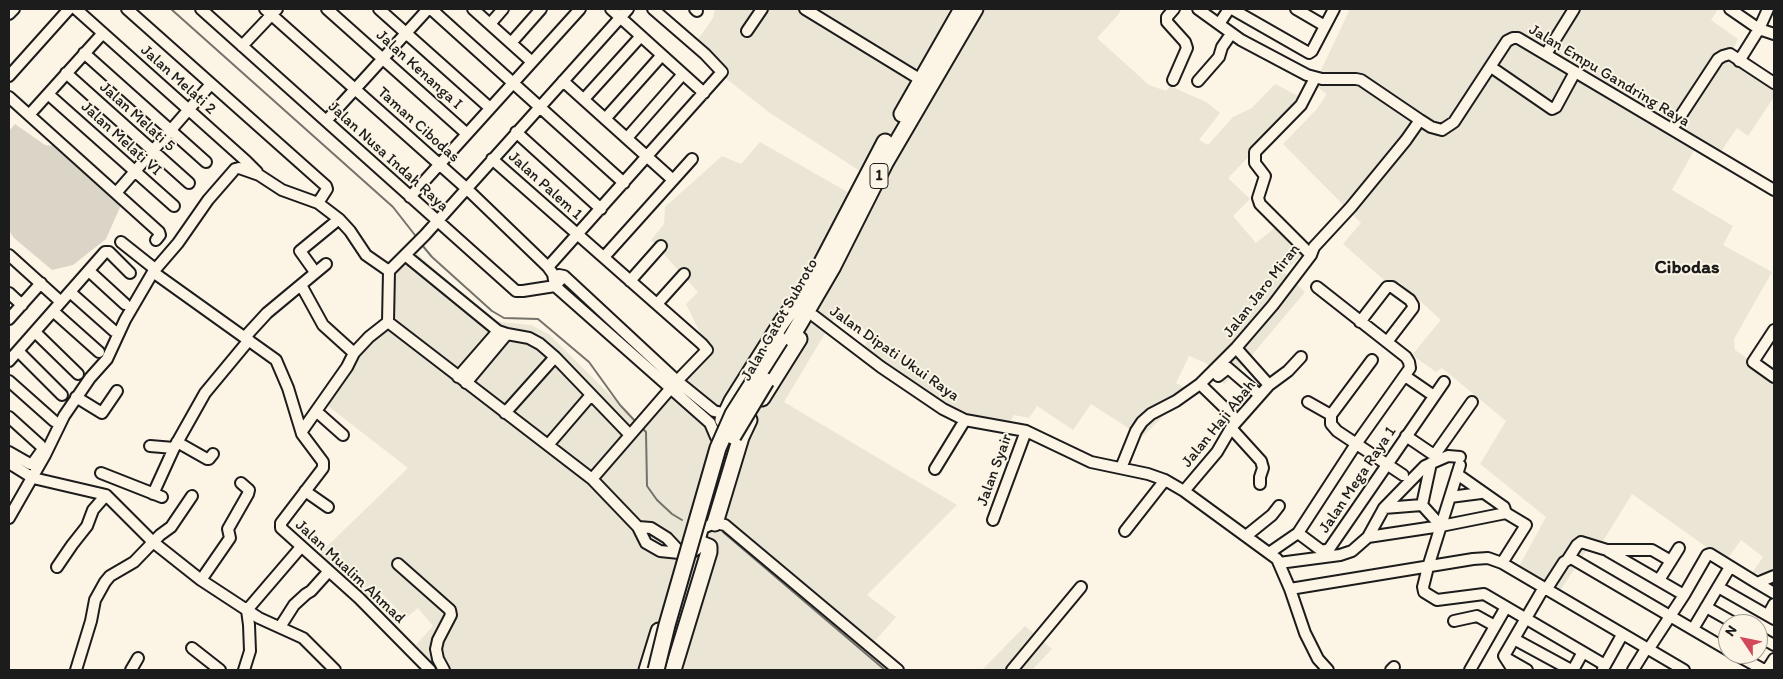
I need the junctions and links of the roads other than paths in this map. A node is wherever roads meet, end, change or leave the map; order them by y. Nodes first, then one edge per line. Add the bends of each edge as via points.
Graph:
1 (14, 9) edge
2 (69, 9) edge
3 (76, 9) edge
4 (128, 9) edge
5 (201, 9) edge
6 (327, 9) edge
7 (379, 9) edge
8 (430, 9) edge
9 (473, 9) edge
10 (503, 9) edge
11 (542, 9) edge
12 (580, 9) edge
13 (611, 9) edge
14 (628, 9) edge
15 (653, 9) edge
16 (762, 9) edge
17 (805, 9) edge
18 (962, 9) edge
19 (975, 9) edge
20 (1174, 9) edge
21 (1198, 9) edge
22 (1231, 9) edge
23 (1296, 9) edge
24 (1334, 9) edge
25 (1574, 9) edge
26 (1730, 9) edge
27 (1768, 9) edge
28 (271, 11) edge
29 (9, 14) edge
30 (620, 17) junction
31 (490, 24) junction
32 (1219, 24) junction
33 (1325, 26) junction
34 (1759, 29) junction
35 (747, 31) dead end
36 (103, 33) junction
37 (406, 33) junction
38 (1231, 34) junction
39 (1774, 34) edge
40 (641, 36) junction
41 (510, 43) junction
42 (242, 46) junction
43 (84, 54) junction
44 (1546, 54) junction
45 (662, 55) junction
46 (383, 59) junction
47 (1739, 61) junction
48 (532, 62) junction
49 (1491, 67) junction
50 (1575, 72) junction
51 (66, 74) junction
52 (683, 74) junction
53 (9, 76) edge
54 (1315, 78) junction
55 (921, 80) junction
56 (1174, 80) dead end
57 (563, 81) junction
58 (1198, 82) dead end
59 (1774, 82) edge
60 (514, 83) junction
61 (211, 84) junction
62 (356, 90) junction
63 (48, 94) junction
64 (704, 94) junction
65 (9, 97) edge
66 (584, 100) junction
67 (540, 106) junction
68 (490, 108) junction
69 (188, 110) junction
70 (29, 115) junction
71 (605, 119) junction
72 (1420, 120) junction
73 (326, 121) junction
74 (1672, 129) junction
75 (170, 130) junction
76 (516, 132) junction
77 (467, 134) junction
78 (626, 138) junction
79 (152, 150) junction
80 (648, 157) junction
81 (492, 159) junction
82 (692, 159) dead end
83 (206, 162) dead end
84 (440, 165) junction
85 (135, 171) junction
86 (259, 175) junction
87 (673, 180) junction
88 (189, 183) dead end
89 (624, 183) junction
90 (466, 188) junction
91 (1774, 190) edge
92 (116, 193) junction
93 (410, 197) junction
94 (318, 204) junction
95 (174, 206) dead end
96 (601, 209) junction
97 (338, 219) junction
98 (436, 220) junction
99 (578, 235) junction
100 (156, 240) dead end
101 (121, 242) dead end
102 (661, 246) dead end
103 (9, 255) edge
104 (404, 255) junction
105 (1311, 255) junction
106 (604, 257) junction
107 (326, 264) dead end
108 (551, 270) junction
109 (89, 271) junction
110 (154, 271) junction
111 (389, 271) junction
112 (316, 272) junction
113 (130, 273) dead end
114 (684, 274) dead end
115 (564, 276) junction
116 (630, 281) junction
117 (41, 284) junction
118 (301, 285) junction
119 (554, 286) junction
120 (1317, 287) dead end
121 (814, 290) junction
122 (70, 292) junction
123 (9, 293) edge
124 (61, 302) junction
125 (125, 304) dead end
126 (656, 304) junction
127 (22, 305) junction
128 (53, 311) junction
129 (814, 316) junction
130 (9, 319) edge
131 (388, 322) junction
132 (1360, 322) junction
133 (1774, 330) edge
134 (114, 331) dead end
135 (35, 332) junction
136 (502, 333) junction
137 (247, 338) junction
138 (1387, 342) junction
139 (784, 343) junction
140 (1236, 348) junction
141 (18, 351) junction
142 (99, 352) dead end
143 (354, 353) junction
144 (555, 357) junction
145 (1301, 357) dead end
146 (1372, 360) dead end
147 (9, 361) edge
148 (78, 374) dead end
149 (1405, 376) junction
150 (1774, 377) edge
151 (462, 380) junction
152 (9, 382) edge
153 (1444, 382) dead end
154 (674, 384) junction
155 (1269, 384) junction
156 (1202, 386) junction
157 (117, 391) dead end
158 (1256, 392) dead end
159 (591, 395) junction
160 (62, 396) dead end
161 (1434, 396) junction
162 (76, 397) junction
163 (1308, 402) dead end
164 (1472, 402) dead end
165 (316, 411) junction
166 (505, 413) junction
167 (726, 414) junction
168 (1331, 415) junction
169 (1233, 416) dead end
170 (9, 417) edge
171 (966, 420) junction
172 (54, 421) dead end
173 (1231, 428) junction
174 (302, 431) junction
175 (1026, 431) junction
176 (632, 433) junction
177 (343, 435) dead end
178 (1406, 436) junction
179 (716, 437) junction
180 (1356, 444) junction
181 (175, 445) junction
182 (548, 445) junction
183 (150, 446) dead end
184 (9, 452) edge
185 (213, 454) dead end
186 (9, 463) edge
187 (1431, 463) junction
188 (1386, 464) junction
189 (1459, 465) junction
190 (1121, 468) junction
191 (935, 470) dead end
192 (101, 473) dead end
193 (1403, 475) dead end
194 (33, 478) junction
195 (592, 479) junction
196 (1165, 480) junction
197 (241, 483) dead end
198 (1260, 484) dead end
199 (305, 491) junction
200 (1184, 491) junction
201 (1482, 493) junction
202 (106, 495) junction
203 (192, 496) dead end
204 (1450, 497) junction
205 (1422, 505) junction
206 (1279, 506) dead end
207 (328, 507) dead end
208 (1384, 508) junction
209 (694, 512) junction
210 (1506, 513) junction
211 (9, 518) edge
212 (993, 520) dead end
213 (1441, 526) junction
214 (638, 527) junction
215 (706, 531) junction
216 (1125, 531) dead end
217 (1298, 533) junction
218 (1246, 536) junction
219 (1368, 537) junction
220 (153, 542) junction
221 (301, 548) junction
222 (1679, 548) dead end
223 (1607, 550) junction
224 (682, 553) junction
225 (1269, 553) junction
226 (1568, 559) junction
227 (1671, 561) junction
228 (1279, 563) junction
229 (398, 564) dead end
230 (1502, 564) junction
231 (57, 566) dead end
232 (1428, 567) junction
233 (1730, 567) junction
234 (329, 571) junction
235 (1774, 576) edge
236 (201, 580) junction
237 (1659, 580) junction
238 (1757, 583) junction
239 (1081, 587) dead end
240 (1718, 587) junction
241 (1290, 589) junction
242 (1544, 589) junction
243 (1774, 593) edge
244 (1684, 594) junction
245 (1774, 604) edge
246 (1506, 607) junction
247 (1706, 607) junction
248 (247, 610) junction
249 (1718, 614) edge
250 (1671, 616) junction
251 (1771, 617) edge
252 (1526, 618) junction
253 (1454, 621) dead end
254 (1495, 626) junction
255 (280, 627) junction
256 (1693, 628) junction
257 (1622, 635) junction
258 (1514, 639) junction
259 (1718, 644) edge
260 (192, 648) dead end
261 (1649, 648) junction
262 (1583, 652) junction
263 (138, 658) dead end
264 (1774, 658) edge
265 (1505, 659) junction
266 (1755, 664) edge
267 (1604, 667) edge
268 (1324, 669) edge
269 (76, 670) edge
270 (130, 670) edge
271 (220, 670) edge
272 (244, 670) edge
273 (335, 670) edge
274 (430, 670) edge
275 (444, 670) edge
276 (647, 670) edge
277 (656, 670) edge
278 (666, 670) edge
279 (673, 670) edge
280 (898, 670) edge
281 (1012, 670) edge
282 (1470, 670) edge
283 (1513, 670) edge
284 (1526, 670) edge
285 (1572, 670) edge
286 (1633, 670) edge
287 (1684, 670) edge
288 (1766, 670) edge

1 - 29 street
2 - 53 street
3 - 36 street, Jalan Melati 2
4 - 61 street
5 - 42 street, Jalan Nusa Indah Raya
6 - 46 street, Jalan Kenanga I
7 - 37 street
8 - 37 street
8 - 60 street
9 - 31 street
10 - 31 street
11 - 41 street
12 - 48 street
13 - 30 street
14 - 30 street
15 - 64 street via 722,71
16 - 35 street
17 - 55 street
18 - 55 highway, Jalan Gatot Subroto / 1
19 - 121 highway, Jalan Gatot Subroto / 1
20 - 56 street via 1168,14 1167,22 1187,48
21 - 32 street, Jalan Empu Gandring Raya
22 - 32 street
22 - 33 street via 1309,53
23 - 33 street
24 - 33 street
25 - 44 street
26 - 34 street
27 - 34 street
28 - 42 street
28 - 62 street, Taman Cibodas
30 - 40 street
30 - 57 street
31 - 41 street
32 - 38 street, Jalan Empu Gandring Raya
34 - 39 street
34 - 47 street
36 - 43 street
36 - 69 street, Jalan Melati 2
37 - 46 street
37 - 68 street
38 - 54 street, Jalan Empu Gandring Raya
38 - 58 street
40 - 45 street
40 - 66 street
41 - 48 street
42 - 73 street, Jalan Nusa Indah Raya
43 - 51 street
43 - 75 street
44 - 49 street, Jalan Empu Gandring Raya via 1513,38 1507,41
44 - 50 street, Jalan Empu Gandring Raya
45 - 52 street
45 - 71 street
46 - 62 street
46 - 77 street, Jalan Kenanga I
47 - 59 street
47 - 74 street via 1730,54 1718,59
48 - 60 street
49 - 50 street via 1552,109
49 - 72 street, Jalan Empu Gandring Raya via 1454,122 1442,130
50 - 74 street, Jalan Empu Gandring Raya
51 - 63 street
51 - 79 street, Jalan Melati 5
52 - 64 street
52 - 78 street
54 - 72 street, Jalan Empu Gandring Raya via 1356,78
54 - 105 street via 1301,105 1255,152 1255,163 1265,176 1258,198 1260,204
55 - 121 highway, Jalan Gatot Subroto / 1 via 873,163
57 - 66 street
57 - 67 street
60 - 67 street
60 - 68 street
61 - 69 street
61 - 94 street via 327,187
62 - 73 street
62 - 84 street, Taman Cibodas
63 - 70 street
63 - 85 street, Jalan Melati VI
64 - 80 street
65 - 70 street
66 - 71 street
67 - 76 street
67 - 89 street
68 - 77 street
69 - 75 street
69 - 86 street, Jalan Melati 2
70 - 92 street
71 - 78 street
72 - 105 street, Jalan Jaro Miran via 1351,207 1314,247
73 - 93 street, Jalan Nusa Indah Raya
74 - 91 street, Jalan Empu Gandring Raya
75 - 79 street
75 - 83 street
76 - 81 street
76 - 96 street
77 - 84 street
78 - 80 street
79 - 85 street
79 - 88 street, Jalan Melati 5
80 - 87 street
80 - 89 street
81 - 90 street
81 - 99 street, Jalan Palem 1
82 - 87 street
84 - 90 street, Taman Cibodas
84 - 93 street
85 - 92 street
85 - 95 street, Jalan Melati VI
86 - 94 street via 282,190
86 - 110 street via 236,169
87 - 106 street
89 - 96 street
90 - 98 street
90 - 108 street, Taman Cibodas
92 - 100 street via 159,232
93 - 98 street, Jalan Nusa Indah Raya
94 - 97 street
96 - 99 street
97 - 111 street via 366,255
97 - 112 street via 300,251
98 - 104 street
98 - 119 street, Jalan Nusa Indah Raya via 516,291
99 - 106 street, Jalan Palem 1
99 - 108 street
101 - 110 street, Jalan Mualim Ahmad
102 - 116 street
103 - 117 street
104 - 111 street
104 - 136 street
105 - 140 street, Jalan Jaro Miran
106 - 116 street, Jalan Palem 1
107 - 112 street
108 - 115 street
108 - 119 street
109 - 113 street via 107,251
109 - 122 street
109 - 125 street
110 - 137 street, Jalan Mualim Ahmad
110 - 162 street via 107,359
111 - 131 street
112 - 118 street
114 - 126 street
115 - 119 street
115 - 154 street
116 - 126 street, Jalan Palem 1
117 - 124 street
117 - 127 street
118 - 137 street via 267,313
118 - 143 street via 323,325
119 - 154 street
120 - 132 street
121 - 129 highway
121 - 139 highway, Jalan Gatot Subroto / 1
121 - 167 highway via 794,305
122 - 124 street
122 - 134 street
123 - 127 street
124 - 128 street
126 - 154 street, Jalan Palem 1 via 707,350
127 - 130 street
128 - 135 street
128 - 142 street
129 - 171 street, Jalan Dipati Ukui Raya via 922,396
129 - 215 highway via 748,422
131 - 143 street
131 - 151 street
132 - 138 street
132 - 138 street via 1387,286 1410,300 1413,308
133 - 150 street via 1753,362
135 - 141 street
135 - 148 street
136 - 144 street via 535,340
136 - 151 street
137 - 174 street, Jalan Mualim Ahmad via 276,360
137 - 181 street via 204,393
138 - 149 street via 1409,362 1410,368
139 - 277 highway, Jalan Gatot Subroto / 1, bridge via 733,414 718,448
139 - 278 highway, Jalan Gatot Subroto / 1, bridge via 730,441
140 - 155 street
140 - 156 street, Jalan Jaro Miran
141 - 147 street
141 - 160 street
143 - 165 street
144 - 159 street
144 - 166 street
145 - 155 street, Jalan Haji Abah
146 - 168 street
149 - 161 street
149 - 180 street
151 - 166 street
152 - 172 street
153 - 161 street, Jalan Mega Raya 1
154 - 167 street via 714,411
154 - 176 street
154 - 179 street via 710,423
155 - 173 street, Jalan Haji Abah
156 - 158 street via 1228,368
156 - 169 street
156 - 190 street, Jalan Jaro Miran via 1150,414 1142,422
157 - 162 street via 102,413
159 - 176 street
159 - 182 street
161 - 178 street, Jalan Mega Raya 1
162 - 194 street
163 - 168 street
164 - 178 street via 1436,453
165 - 174 street
165 - 177 street
166 - 182 street
167 - 179 highway
168 - 180 street via 1333,428
170 - 184 street via 43,449 33,464
171 - 175 street, Jalan Dipati Ukui Raya
171 - 191 street
173 - 198 street via 1261,461
173 - 200 street, Jalan Haji Abah
174 - 199 street, Jalan Mualim Ahmad via 324,465
175 - 190 street, Jalan Dipati Ukui Raya via 1091,462
175 - 212 street, Jalan Syair
176 - 195 street
178 - 188 street, Jalan Mega Raya 1
179 - 209 highway
180 - 188 street
180 - 217 street
181 - 183 street
181 - 185 street via 207,459
181 - 192 street via 158,495
182 - 195 street
186 - 194 street
187 - 189 street via 1448,456
187 - 205 street
187 - 208 street
188 - 193 street
188 - 217 street, Jalan Mega Raya 1 via 1329,549 1322,551
189 - 201 street
189 - 204 street
190 - 196 street, Jalan Dipati Ukui Raya
194 - 202 street
194 - 211 street
195 - 214 street
196 - 200 street, Jalan Dipati Ukui Raya
196 - 216 street
197 - 236 street via 248,489 248,494 228,529 230,537
199 - 207 street
199 - 221 street, Jalan Mualim Ahmad via 280,526
200 - 218 street, Jalan Dipati Ukui Raya
201 - 204 street
201 - 210 street via 1504,507
202 - 220 street
202 - 231 street via 92,510 87,526
203 - 220 street via 172,526
204 - 213 street
205 - 208 street
205 - 213 street
206 - 218 street
208 - 219 street
209 - 215 highway via 696,525
209 - 224 highway
210 - 213 street
210 - 230 street via 1526,525
213 - 219 street
213 - 232 street
214 - 224 street via 651,528 668,538
214 - 224 street via 646,542 660,551
215 - 224 street via 694,551
215 - 279 highway via 710,549
215 - 280 street via 724,525 730,529
217 - 225 street
218 - 225 street, Jalan Dipati Ukui Raya
219 - 228 street via 1346,553
220 - 236 street
220 - 269 street via 134,562 105,582 96,600
221 - 234 street, Jalan Mualim Ahmad
221 - 248 street
222 - 227 street
223 - 226 street via 1581,542
223 - 227 street via 1652,550
223 - 237 street
224 - 276 highway
225 - 228 street, Jalan Dipati Ukui Raya
226 - 242 street
226 - 250 street
227 - 237 street
228 - 241 street, Jalan Dipati Ukui Raya
229 - 275 street via 450,610 451,615 436,649
230 - 232 street via 1482,558
230 - 242 street
232 - 241 street
232 - 246 street via 1423,589 1435,599 1481,593
233 - 238 street
233 - 240 street
233 - 244 street via 1708,554
234 - 255 street via 294,605
234 - 274 street, Jalan Mualim Ahmad
235 - 238 street
236 - 248 street
237 - 244 street
238 - 243 street
239 - 281 street
240 - 247 street
240 - 251 street
241 - 268 street, Jalan Dipati Ukui Raya via 1305,633
242 - 252 street
242 - 257 street
244 - 250 street
245 - 251 street
246 - 252 street
246 - 254 street
247 - 249 street
247 - 256 street
248 - 255 street
248 - 272 street via 250,651
250 - 256 street
250 - 261 street
252 - 258 street
252 - 262 street
253 - 254 street via 1478,616
254 - 282 street
255 - 273 street via 303,638
256 - 259 street
257 - 261 street
257 - 267 street
258 - 265 street
258 - 285 street
260 - 271 street
261 - 286 street
261 - 287 street
262 - 267 street
262 - 285 street
263 - 270 street
264 - 288 street
265 - 283 street
265 - 284 street
266 - 288 street

